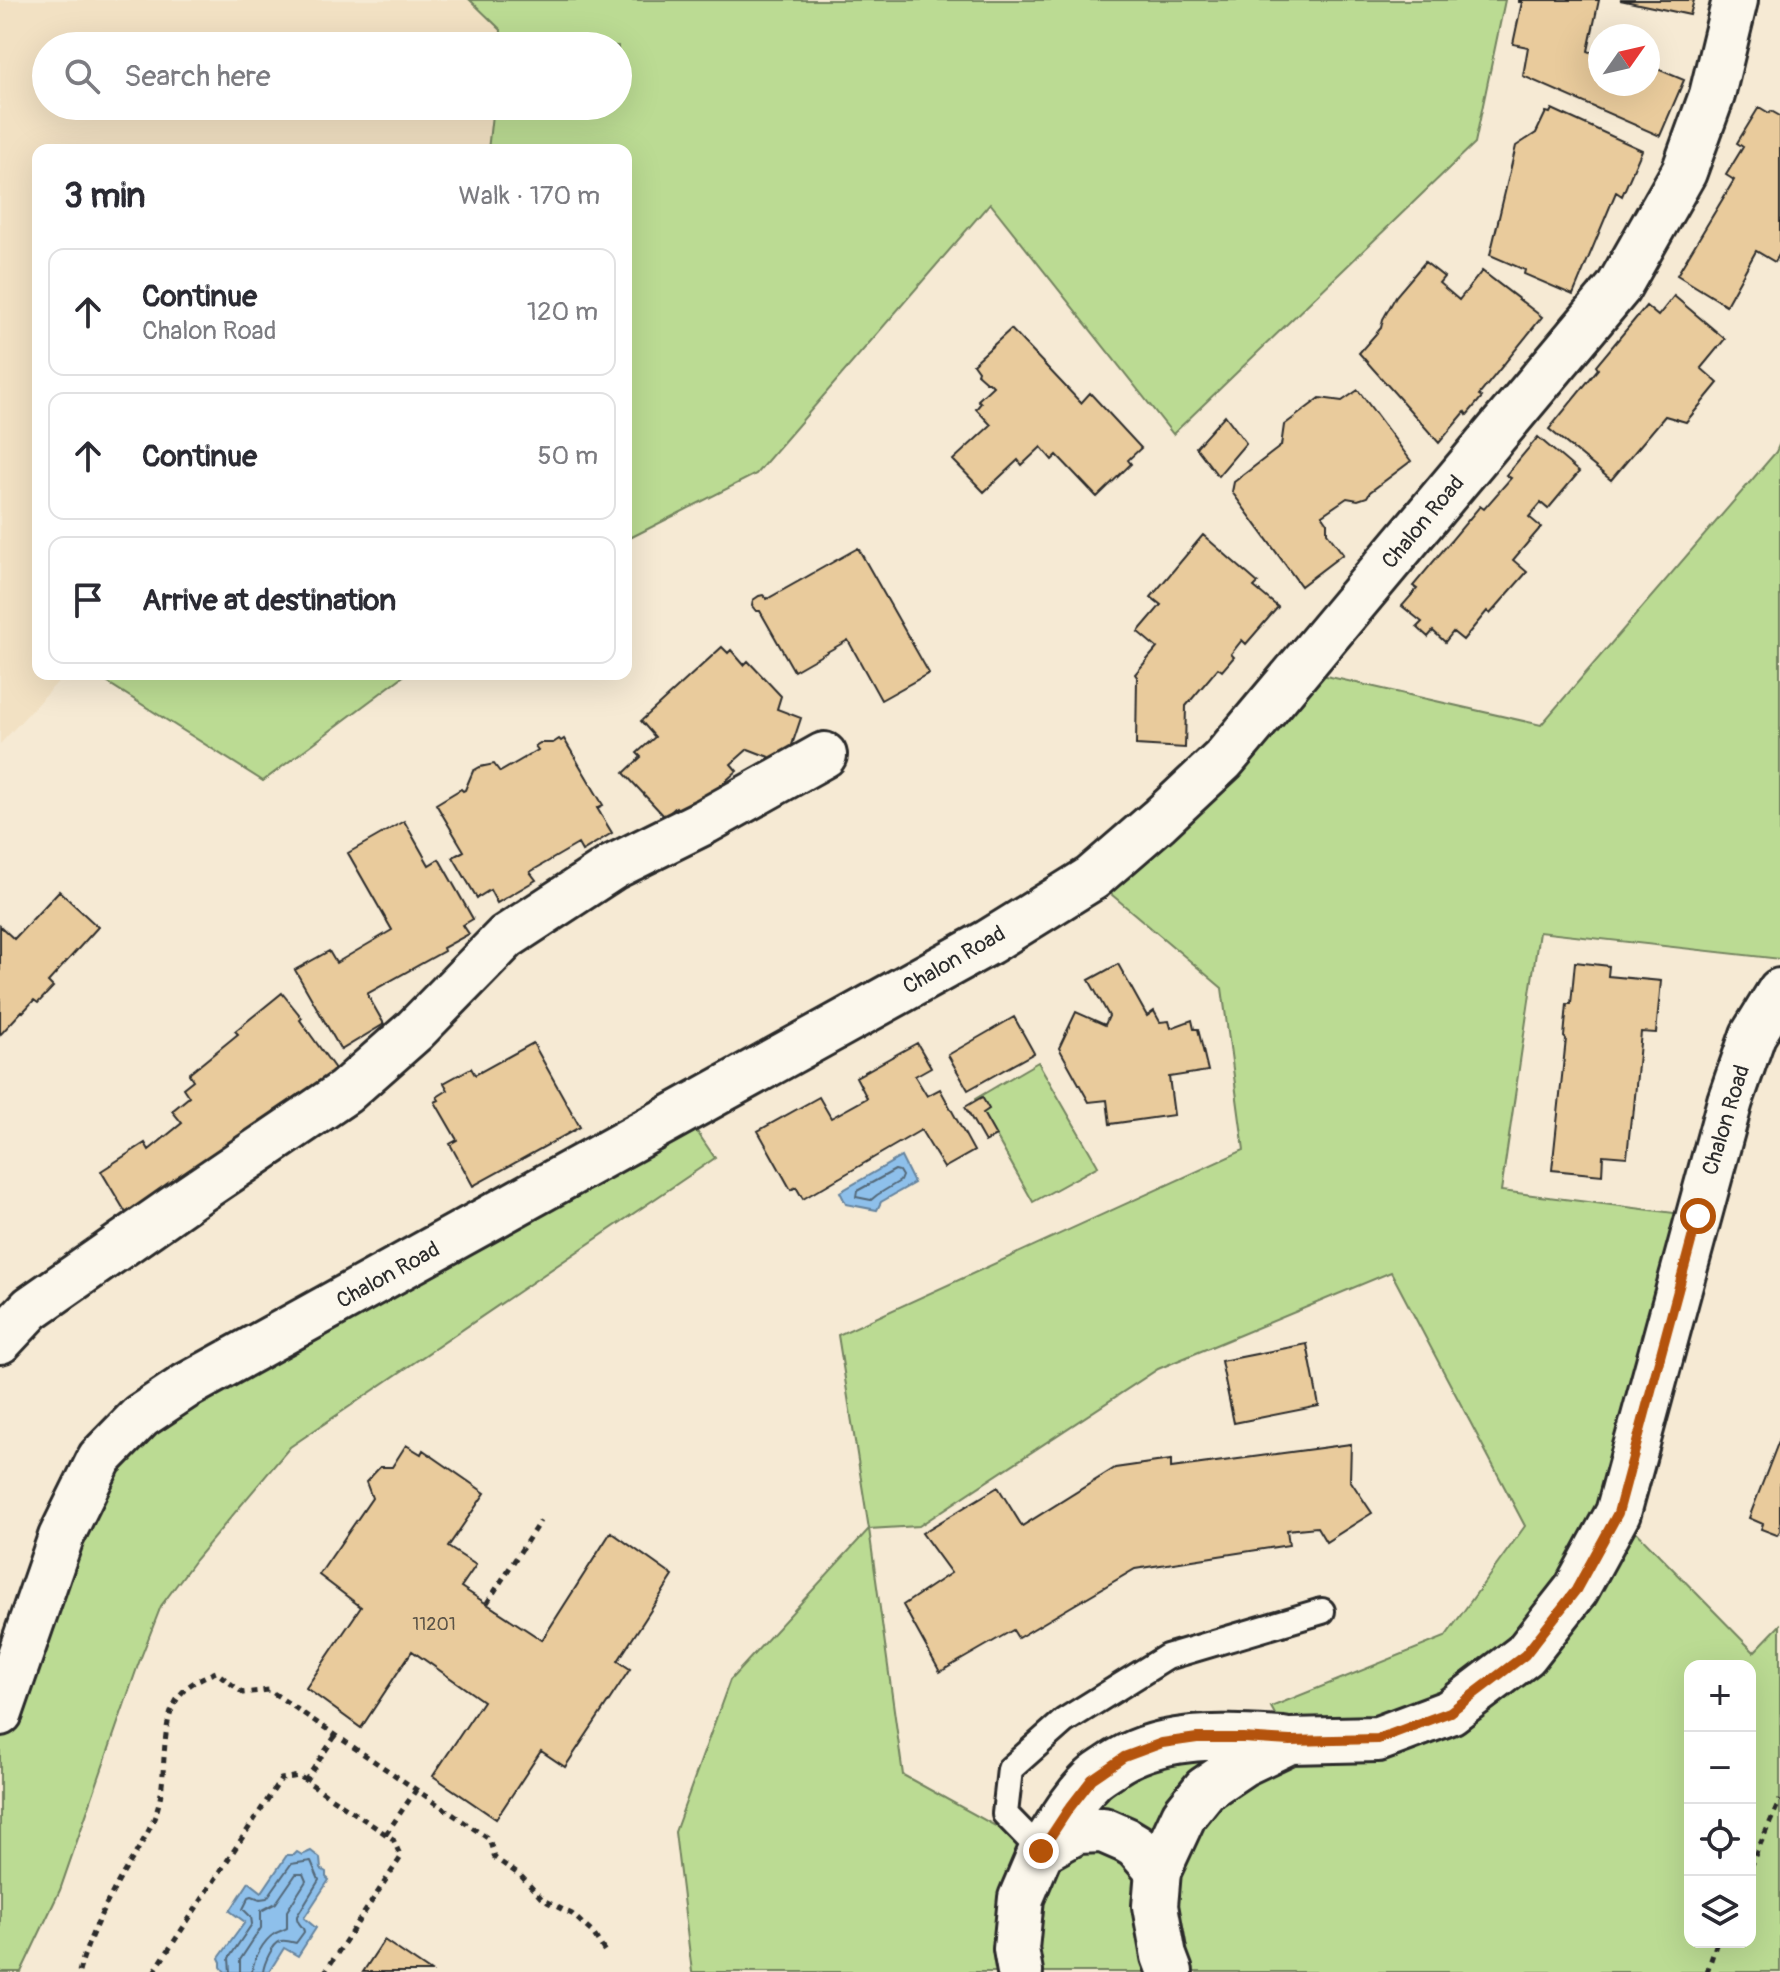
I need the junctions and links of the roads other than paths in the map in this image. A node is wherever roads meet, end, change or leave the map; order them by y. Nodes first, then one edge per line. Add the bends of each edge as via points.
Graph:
1 (1735, 0) edge
2 (824, 755) dead end
3 (1780, 991) edge
4 (0, 1341) edge
5 (1322, 1611) dead end
6 (0, 1713) edge
7 (1290, 1741) junction
8 (1041, 1851) junction
9 (1158, 1871) junction
10 (1020, 1972) edge
11 (1170, 1972) edge

1 - 6 street, Chalon Road via 1712,95 1684,172 1618,288 1223,760 1092,878 989,942 186,1386 141,1416 100,1458 61,1537
2 - 4 street via 613,867 506,937 345,1092 31,1308
3 - 7 street, Chalon Road via 1753,1035 1730,1101 1618,1513 1576,1590 1525,1655 1450,1712 1378,1739
5 - 8 lane via 1167,1657 1064,1721 1010,1769 1005,1814
7 - 8 street via 1197,1738 1124,1757 1092,1779
7 - 9 street, Chalon Road via 1205,1789 1184,1815
8 - 9 street via 1077,1831 1103,1830 1136,1846
8 - 10 street via 1021,1898 1016,1949
9 - 11 street via 1155,1906

